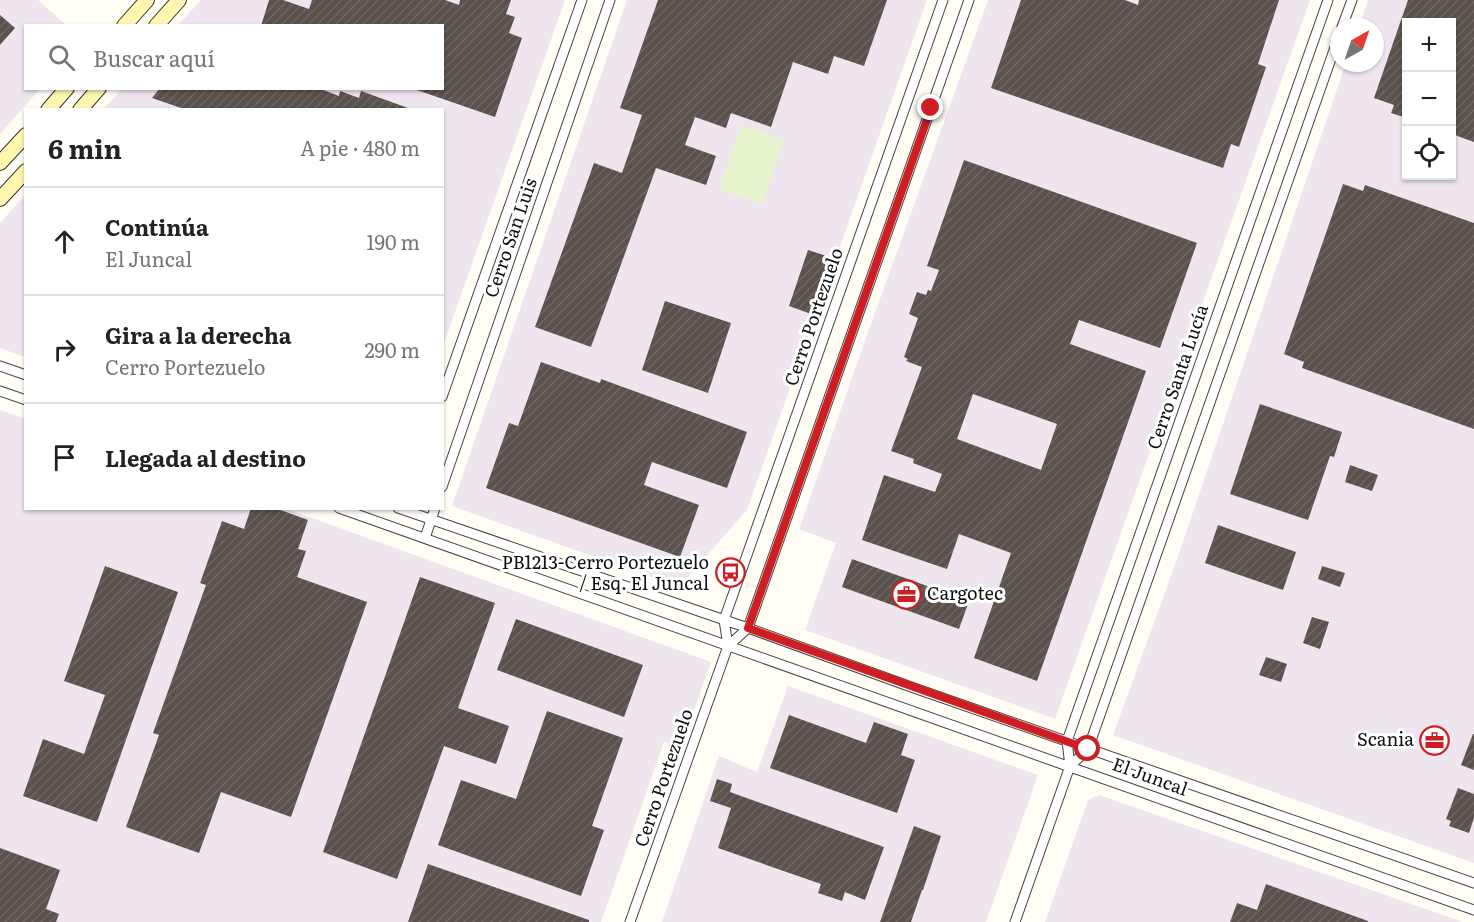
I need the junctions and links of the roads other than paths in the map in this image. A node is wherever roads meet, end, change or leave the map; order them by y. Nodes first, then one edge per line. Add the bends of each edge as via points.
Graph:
1 (147, 0) edge
2 (179, 0) edge
3 (582, 0) edge
4 (610, 0) edge
5 (943, 0) edge
6 (969, 0) edge
7 (1328, 0) edge
8 (1352, 0) edge
9 (1345, 18) edge
10 (126, 24) edge
11 (158, 24) edge
12 (1330, 62) edge
13 (65, 90) edge
14 (97, 90) edge
15 (50, 108) edge
16 (83, 108) edge
17 (24, 137) edge
18 (0, 163) edge
19 (24, 173) edge
20 (0, 199) edge
21 (0, 366) edge
22 (24, 374) edge
23 (0, 391) edge
24 (444, 391) edge
25 (24, 399) edge
26 (444, 481) edge
27 (345, 510) edge
28 (401, 510) edge
29 (404, 510) edge
30 (434, 510) edge
31 (431, 520) junction
32 (396, 528) junction
33 (425, 538) junction
34 (724, 620) junction
35 (748, 628) junction
36 (728, 646) junction
37 (1067, 741) junction
38 (1088, 749) junction
39 (1070, 766) junction
40 (1474, 883) edge
41 (1474, 910) edge
42 (630, 922) edge
43 (1015, 922) edge

1 - 10 street
2 - 11 street
3 - 24 street, Cerro San Luis
4 - 26 street, Cerro San Luis
5 - 34 street, Cerro Portezuelo
6 - 35 street, Cerro Portezuelo
7 - 37 street, Cerro Santa Lucía
8 - 9 street
12 - 38 street, Cerro Santa Lucía
13 - 15 street
14 - 16 street
17 - 18 street
19 - 20 street
21 - 22 street
23 - 25 street
27 - 32 street, El Juncal
28 - 32 street
29 - 31 street, El Juncal
30 - 31 street
31 - 33 street
31 - 34 street, El Juncal
32 - 33 street, El Juncal
33 - 36 street, El Juncal
34 - 35 street, El Juncal
34 - 36 street, Cerro Portezuelo
35 - 36 street, Cerro Portezuelo
35 - 37 street, El Juncal
36 - 39 street, El Juncal
36 - 42 street, Cerro Portezuelo
37 - 38 street, El Juncal
37 - 39 street, Cerro Santa Lucía
38 - 39 street, Cerro Santa Lucía
38 - 40 street, El Juncal
39 - 41 street, El Juncal
39 - 43 street, Cerro Santa Lucía

